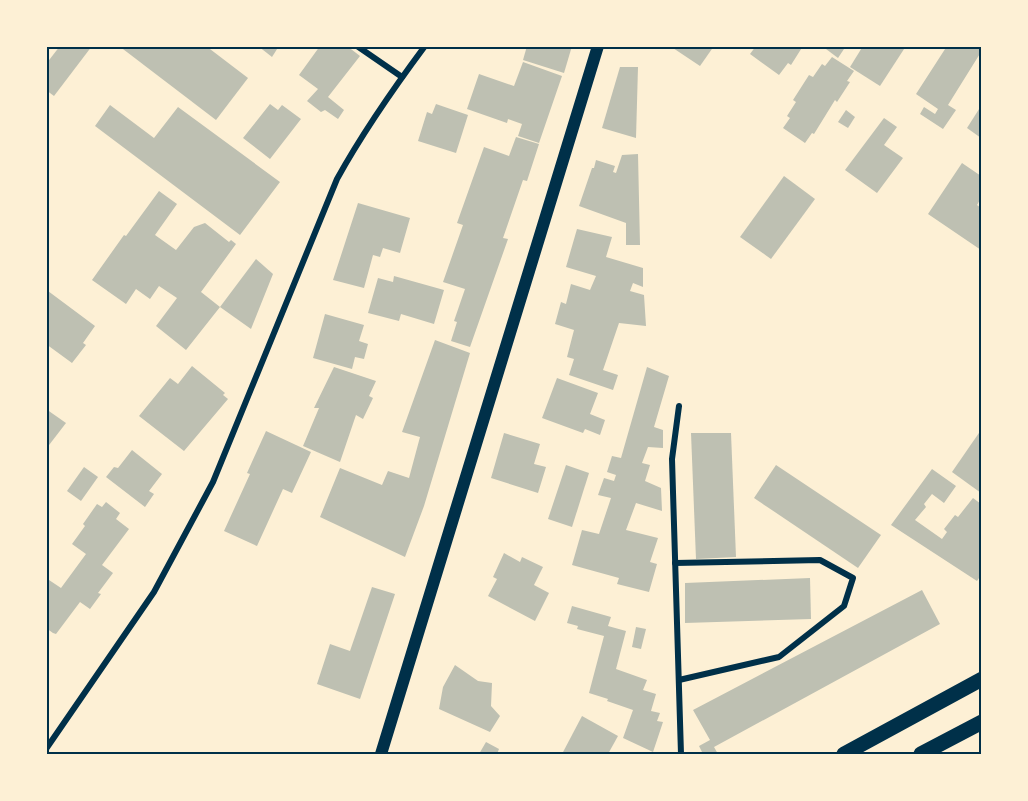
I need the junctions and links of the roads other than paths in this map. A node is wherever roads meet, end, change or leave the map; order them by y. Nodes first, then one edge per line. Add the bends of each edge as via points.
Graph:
1 (357, 46) edge
2 (425, 46) edge
3 (598, 46) edge
4 (402, 77) junction
5 (679, 406) dead end
6 (675, 563) junction
7 (981, 679) edge
8 (678, 680) junction
9 (981, 722) edge
10 (46, 750) edge
11 (381, 754) edge
12 (681, 754) edge
13 (844, 754) edge
14 (921, 754) edge

1 - 4 street
2 - 4 street
3 - 11 main road
4 - 10 street via 337,178 213,482 154,592
5 - 6 street via 672,459
6 - 8 street
6 - 8 street via 820,560 853,578 844,606 779,657
7 - 13 main road
8 - 12 street
9 - 14 main road

